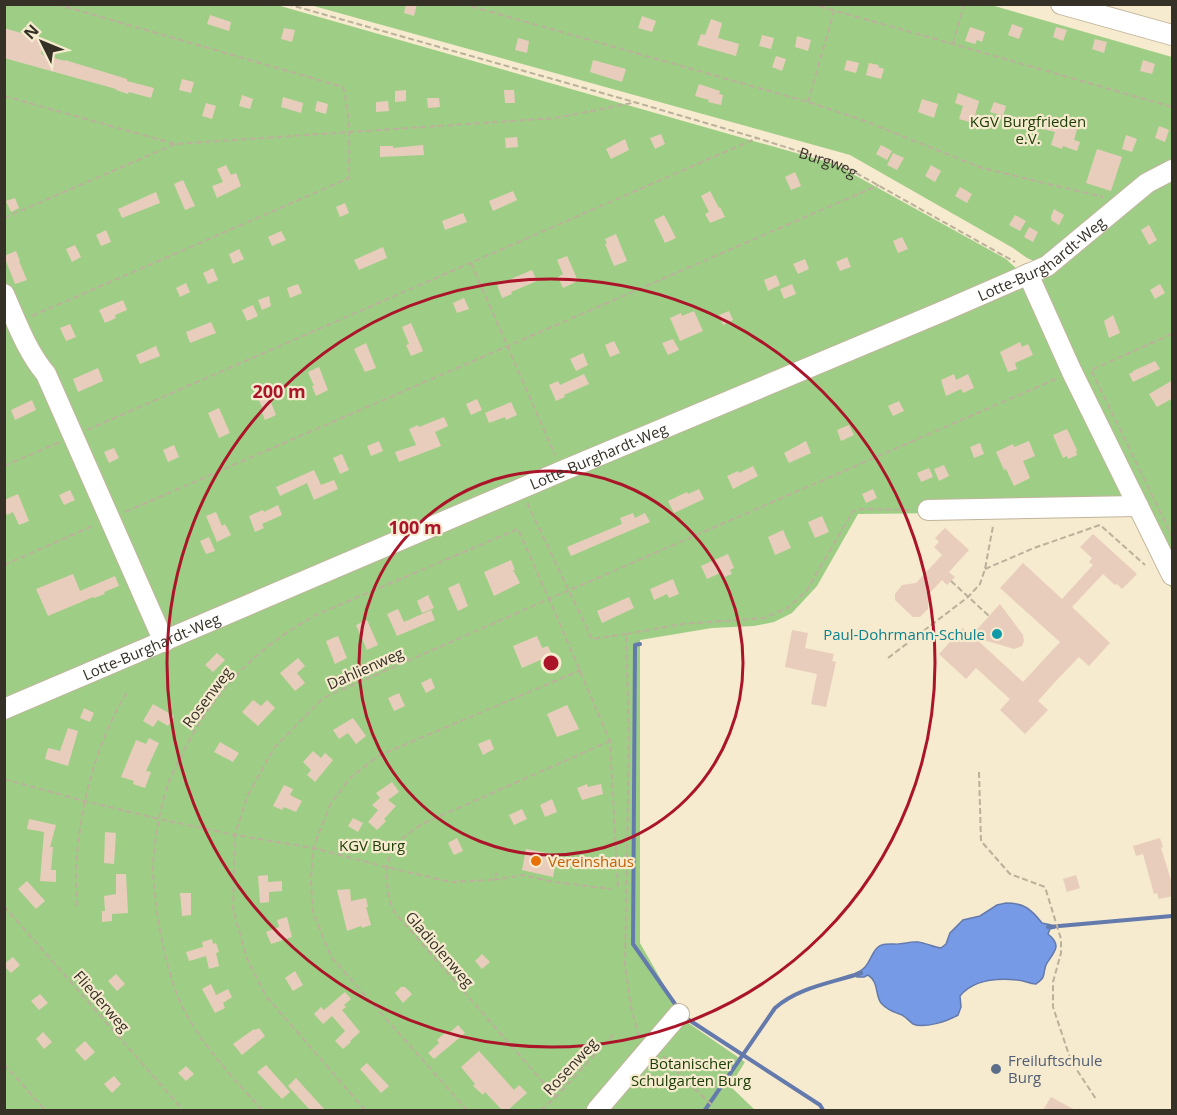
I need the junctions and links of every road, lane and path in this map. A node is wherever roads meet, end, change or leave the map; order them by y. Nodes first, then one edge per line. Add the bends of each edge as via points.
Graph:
1 (56, 4) edge
2 (287, 4) edge
3 (463, 4) edge
4 (811, 4) edge
5 (964, 4) edge
6 (1061, 4) edge
7 (1086, 8) edge
8 (834, 11) junction
9 (1173, 35) edge
10 (953, 44) junction
11 (4, 96) edge
12 (634, 102) junction
13 (808, 102) junction
14 (1173, 107) edge
15 (348, 132) junction
16 (757, 138) junction
17 (175, 144) junction
18 (1173, 170) edge
19 (879, 185) junction
20 (1125, 203) junction
21 (4, 219) edge
22 (471, 263) junction
23 (1028, 274) junction
24 (4, 294) edge
25 (16, 322) junction
26 (1173, 334) edge
27 (507, 346) junction
28 (1072, 372) junction
29 (75, 436) junction
30 (4, 466) edge
31 (562, 471) junction
32 (521, 489) junction
33 (1138, 506) junction
34 (928, 510) joint
35 (993, 518) junction
36 (110, 519) junction
37 (1173, 536) edge
38 (4, 565) edge
39 (1144, 565) dead end
40 (985, 569) junction
41 (1173, 575) edge
42 (951, 581) dead end
43 (569, 589) junction
44 (969, 597) junction
45 (549, 599) junction
46 (989, 616) dead end
47 (626, 634) junction
48 (164, 642) junction
49 (888, 658) dead end
50 (580, 670) junction
51 (127, 692) dead end
52 (4, 709) edge
53 (610, 741) junction
54 (979, 772) dead end
55 (5, 780) edge
56 (84, 801) junction
57 (159, 819) junction
58 (235, 835) junction
59 (313, 848) junction
60 (386, 867) junction
61 (498, 873) dead end
62 (490, 880) junction
63 (611, 889) dead end
64 (618, 889) dead end
65 (4, 906) edge
66 (77, 906) dead end
67 (679, 1014) dead end
68 (614, 1035) dead end
69 (649, 1049) junction
70 (4, 1064) edge
71 (556, 1097) junction
72 (1096, 1099) dead end
73 (714, 1107) dead end
74 (45, 1110) edge
75 (183, 1110) edge
76 (262, 1110) edge
77 (365, 1110) edge
78 (467, 1110) edge
79 (541, 1110) edge
80 (597, 1110) edge

1 - 15 path via 343,87
2 - 12 path, Burgweg
3 - 13 path
4 - 8 path
5 - 10 path
6 - 7 street
7 - 9 street
8 - 10 path
8 - 13 path
10 - 14 path
11 - 17 path
12 - 15 path via 555,118
12 - 16 path, Burgweg
13 - 20 path via 982,168
15 - 17 path
15 - 25 path via 349,178
16 - 19 path, Burgweg via 842,165
16 - 22 path
17 - 21 path
18 - 20 street, Lotte-Burghardt-Weg via 1147,183
19 - 23 path, Burgweg via 1013,261
19 - 27 path
20 - 23 street, Lotte-Burghardt-Weg via 1047,266
22 - 27 path
22 - 29 path
23 - 28 street
23 - 31 street, Lotte-Burghardt-Weg
24 - 25 street
25 - 29 street
26 - 37 path via 1091,370
27 - 31 path
27 - 36 path
28 - 33 street
28 - 43 path
29 - 30 path
29 - 36 street
31 - 32 street, Lotte-Burghardt-Weg
32 - 43 path
32 - 48 street, Lotte-Burghardt-Weg
33 - 35 street
33 - 41 street
34 - 35 street
34 - 47 path via 853,511 807,590 789,607 764,618 682,624
35 - 40 path
36 - 38 path
36 - 48 street
39 - 40 path via 1100,525
40 - 44 path via 980,584
42 - 44 path
43 - 45 path
43 - 47 path via 592,639
44 - 46 path
44 - 49 path
45 - 50 path
45 - 57 path, Rosenweg via 518,529 296,625 245,665 202,717 170,780
45 - 58 path, Dahlienweg via 323,698 274,748 248,797
47 - 69 path via 629,739 625,965 631,1008
48 - 52 street, Lotte-Burghardt-Weg
50 - 53 path
50 - 59 path via 378,756 350,778 331,803
51 - 56 path via 109,726
53 - 60 path via 422,824 391,851
53 - 64 path
54 - 72 path via 981,841 1010,874 1045,887 1061,939 1053,1007 1071,1061
55 - 56 path
56 - 57 path
56 - 66 path via 76,857
57 - 58 path
57 - 76 path, Rosenweg via 153,866 157,916 167,965 185,1012 202,1040
58 - 59 path
58 - 77 path, Dahlienweg via 233,909 247,959 266,996
59 - 60 path
59 - 78 path via 314,912 331,957
60 - 62 path via 451,882
60 - 71 path, Gladiolenweg via 388,900 395,914
61 - 62 path
62 - 63 path via 523,875
65 - 75 path, Fliederweg
67 - 69 street
68 - 71 path, Rosenweg
69 - 73 path via 665,1058
69 - 80 street
70 - 74 path
71 - 79 path, Rosenweg

